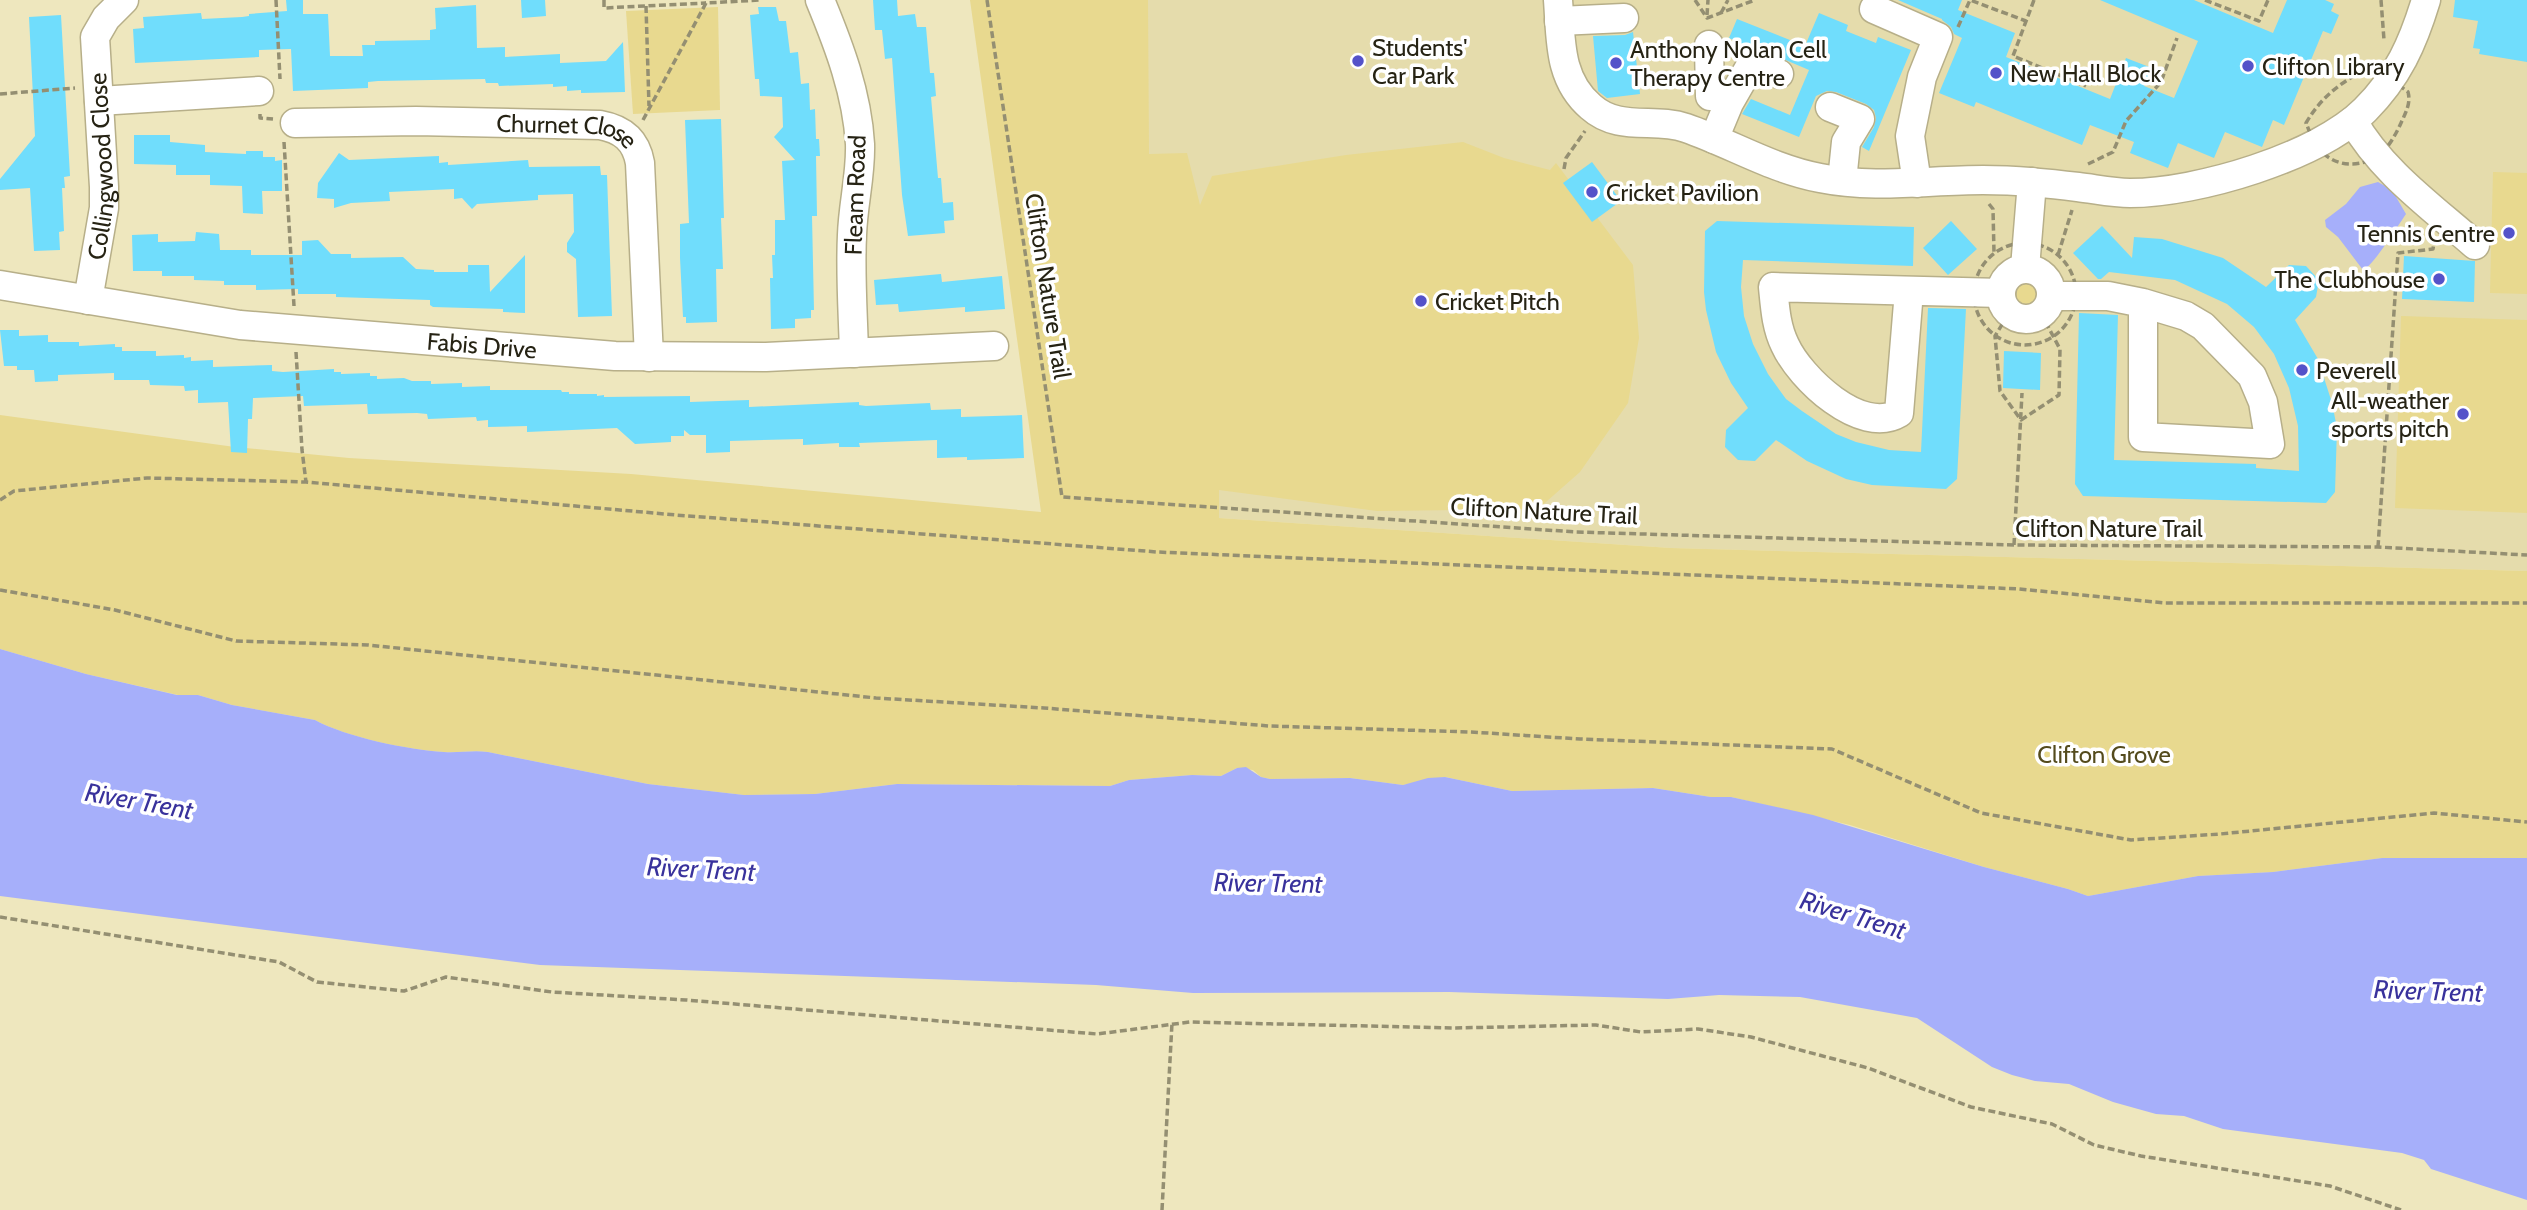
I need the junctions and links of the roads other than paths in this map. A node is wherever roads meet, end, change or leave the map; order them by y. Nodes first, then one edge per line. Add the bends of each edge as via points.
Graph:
1 (124, 0) edge
2 (820, 0) edge
3 (2426, 0) edge
4 (1874, 9) dead end
5 (1559, 10) edge
6 (1624, 18) dead end
7 (1708, 29) road end
8 (1779, 74) dead end
9 (269, 86) road end
10 (99, 94) junction
11 (1710, 96) dead end
12 (1830, 107) dead end
13 (2353, 121) junction
14 (290, 132) road end
15 (1714, 139) junction
16 (1842, 181) junction
17 (2032, 182) junction
18 (1917, 183) junction
19 (2475, 245) dead end
20 (2025, 268) junction
21 (0, 285) edge
22 (1909, 291) junction
23 (88, 300) junction
24 (2005, 303) junction
25 (2143, 303) junction
26 (2047, 306) junction
27 (854, 353) junction
28 (977, 354) dead end
29 (649, 357) junction

1 - 10 street, Collingwood Close via 95,37
2 - 27 street, Fleam Road via 851,86 859,144 852,234
3 - 13 street via 2408,53
4 - 18 street via 1938,37 1922,77 1910,136
5 - 6 street
5 - 15 street via 1567,78 1593,110 1608,119 1683,127
7 - 11 street
8 - 15 street via 1752,63
9 - 10 street via 228,106
10 - 23 street, Collingwood Close via 104,208
12 - 16 street via 1860,118 1846,142
13 - 17 street via 2315,144 2259,167 2194,186 2131,193
13 - 19 street via 2378,157
14 - 29 street, Churnet Close via 416,121 600,125 624,133 639,153
15 - 16 street via 1776,167
16 - 18 street
17 - 18 street
17 - 20 street
20 - 24 street via 2008,276 2003,284
20 - 26 street via 2039,272 2049,282
21 - 23 street, Fabis Drive
22 - 22 street via 1814,288 1773,287 1785,345 1800,368 1832,400 1863,417 1888,419 1899,412
22 - 24 street
23 - 29 street, Fabis Drive via 240,325
24 - 26 street via 2019,319 2031,320
25 - 25 street via 2186,316 2203,327 2252,376 2263,401 2270,444 2143,437
25 - 26 street via 2108,296
27 - 28 street, Fabis Drive
27 - 29 street, Fabis Drive

